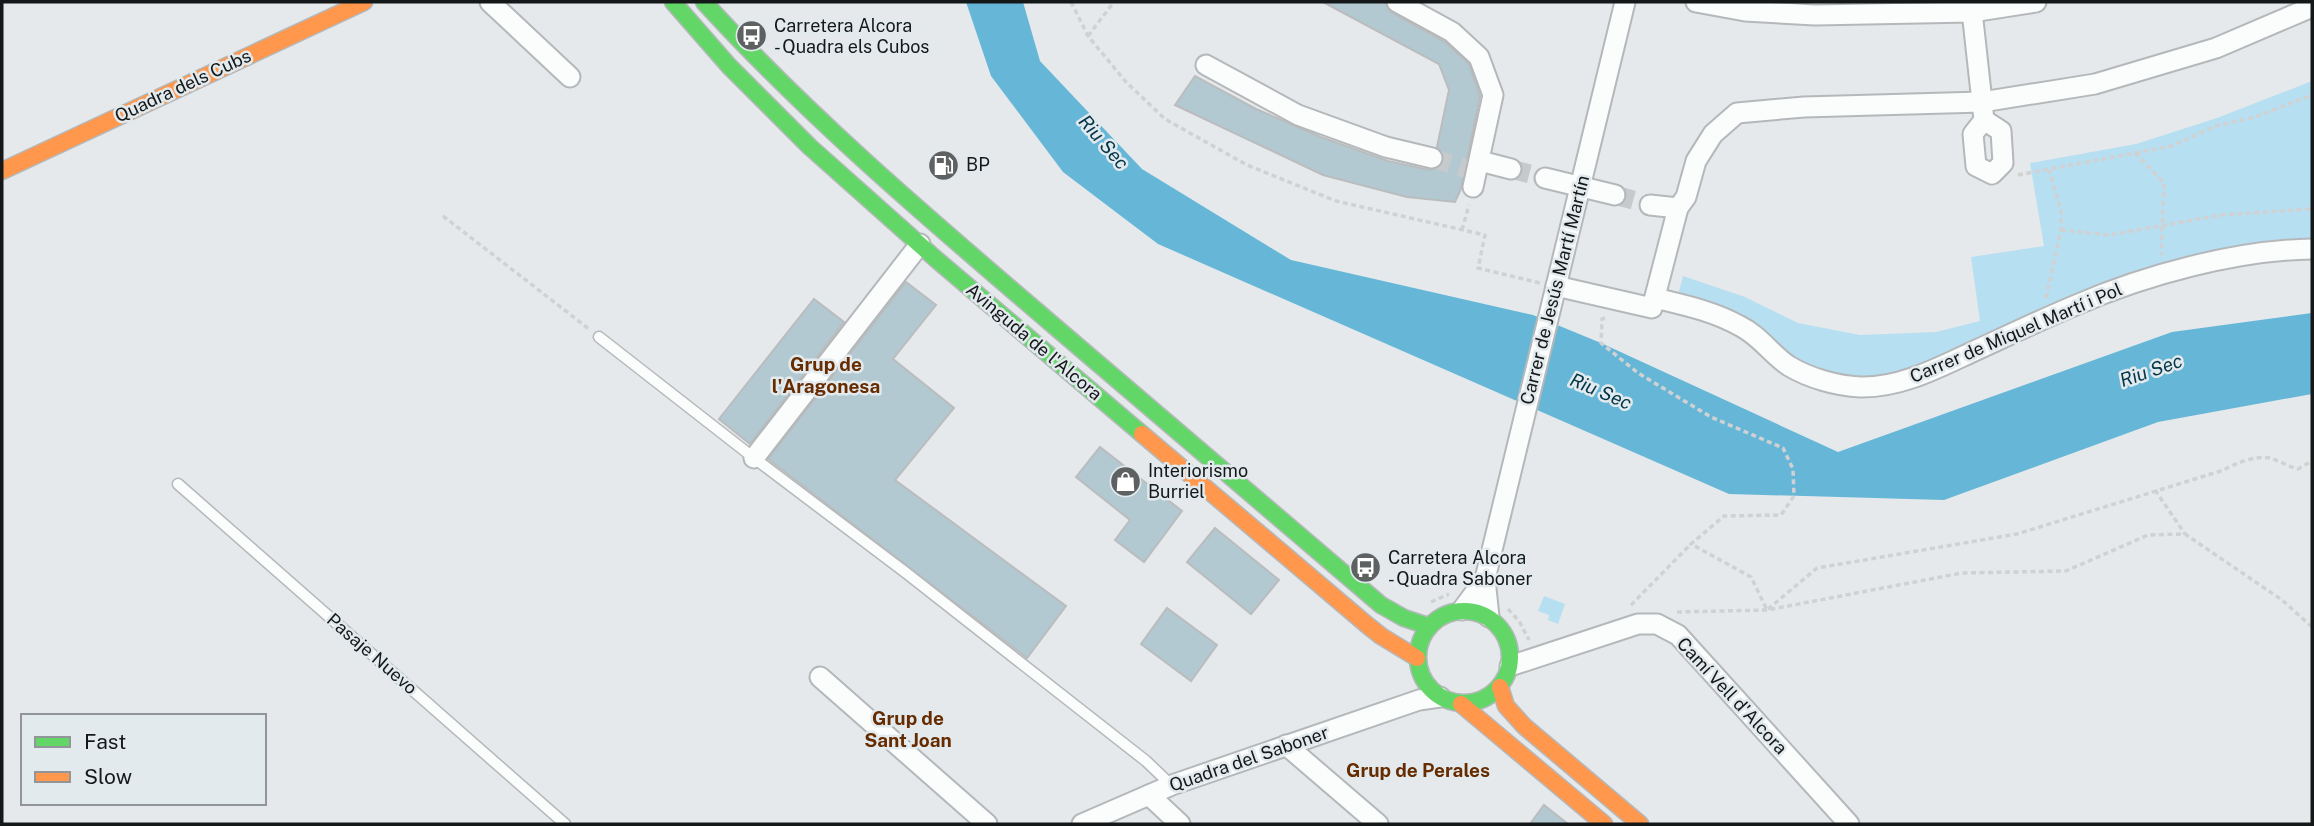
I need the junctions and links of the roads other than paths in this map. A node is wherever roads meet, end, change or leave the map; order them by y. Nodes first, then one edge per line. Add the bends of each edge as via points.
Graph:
1 (364, 2) edge
2 (490, 2) edge
3 (673, 2) edge
4 (704, 2) edge
5 (1397, 2) edge
6 (1625, 2) edge
7 (1696, 2) edge
8 (2036, 2) edge
9 (1972, 7) edge
10 (2312, 7) edge
11 (1206, 65) dead end
12 (570, 77) dead end
13 (1983, 111) junction
14 (1432, 158) tunnel mouth
15 (1511, 169) tunnel mouth
16 (2, 171) edge
17 (1545, 178) tunnel mouth
18 (1580, 187) junction
19 (1615, 195) tunnel mouth
20 (1650, 205) tunnel mouth
21 (1678, 208) junction
22 (920, 244) junction
23 (2312, 249) edge
24 (1556, 286) junction
25 (1653, 303) junction
26 (598, 337) road end
27 (754, 458) junction
28 (178, 484) dead end
29 (1485, 579) junction
30 (1462, 610) junction
31 (1489, 617) junction
32 (1428, 626) junction
33 (1417, 658) junction
34 (1510, 666) junction
35 (820, 677) dead end
36 (1500, 687) junction
37 (1421, 690) junction
38 (1440, 697) joint
39 (1461, 704) junction
40 (1286, 745) junction
41 (1172, 785) junction
42 (1149, 795) junction
43 (1086, 823) edge
44 (565, 824) edge
45 (987, 824) edge
46 (1180, 824) edge
47 (1378, 824) edge
48 (1604, 824) edge
49 (1640, 824) edge
50 (1849, 824) edge

1 - 16 main road, Quadra dels Cubs
2 - 12 street
3 - 22 main road, Avinguda de l'Alcora via 772,112
4 - 32 main road, Avinguda de l'Alcora via 824,127 943,231 1381,605
5 - 15 street via 1452,32 1479,57 1493,95 1474,172
6 - 18 street, Carrer de Jesús Martí Martín
7 - 9 street via 1745,11 1815,15
8 - 9 street
9 - 13 street
10 - 13 street via 2216,48 2095,85
11 - 14 street via 1298,115 1386,147
13 - 13 street via 1973,134 1976,166 1992,174 2003,163 2001,131
13 - 21 street via 1804,107 1737,113 1713,134 1696,161 1686,197
17 - 18 street
18 - 19 street
18 - 24 street, Carrer de Jesús Martí Martín
20 - 21 street
21 - 25 street
22 - 27 street
22 - 33 main road, Avinguda de l'Alcora via 1366,624
23 - 25 street, Carrer de Miquel Martí i Pol via 2216,261 2160,276 2078,304 1927,373 1888,385 1859,387 1824,381 1790,366 1742,327 1698,308
24 - 25 street, Carrer de Miquel Martí i Pol
24 - 29 street, Carrer de Jesús Martí Martín
26 - 27 lane
27 - 41 lane via 916,580
28 - 44 lane, Pasaje Nuevo
29 - 30 street, Carrer de Jesús Martí Martín
29 - 31 street, Carrer de Jesús Martí Martín
30 - 31 main road
30 - 32 main road via 1443,615
31 - 34 main road via 1503,630 1510,647
32 - 33 main road
33 - 37 main road
34 - 36 main road
34 - 50 street, Camí Vell d'Alcora via 1647,624 1678,635
35 - 45 street
36 - 39 main road via 1482,700
36 - 49 main road via 1506,706 1524,726
37 - 38 street, Quadra del Saboner
37 - 40 street, Quadra del Saboner
38 - 39 main road
39 - 48 main road
40 - 41 street, Quadra del Saboner
40 - 47 street
41 - 42 street, Quadra del Saboner
42 - 43 street, Quadra del Saboner
42 - 46 street

